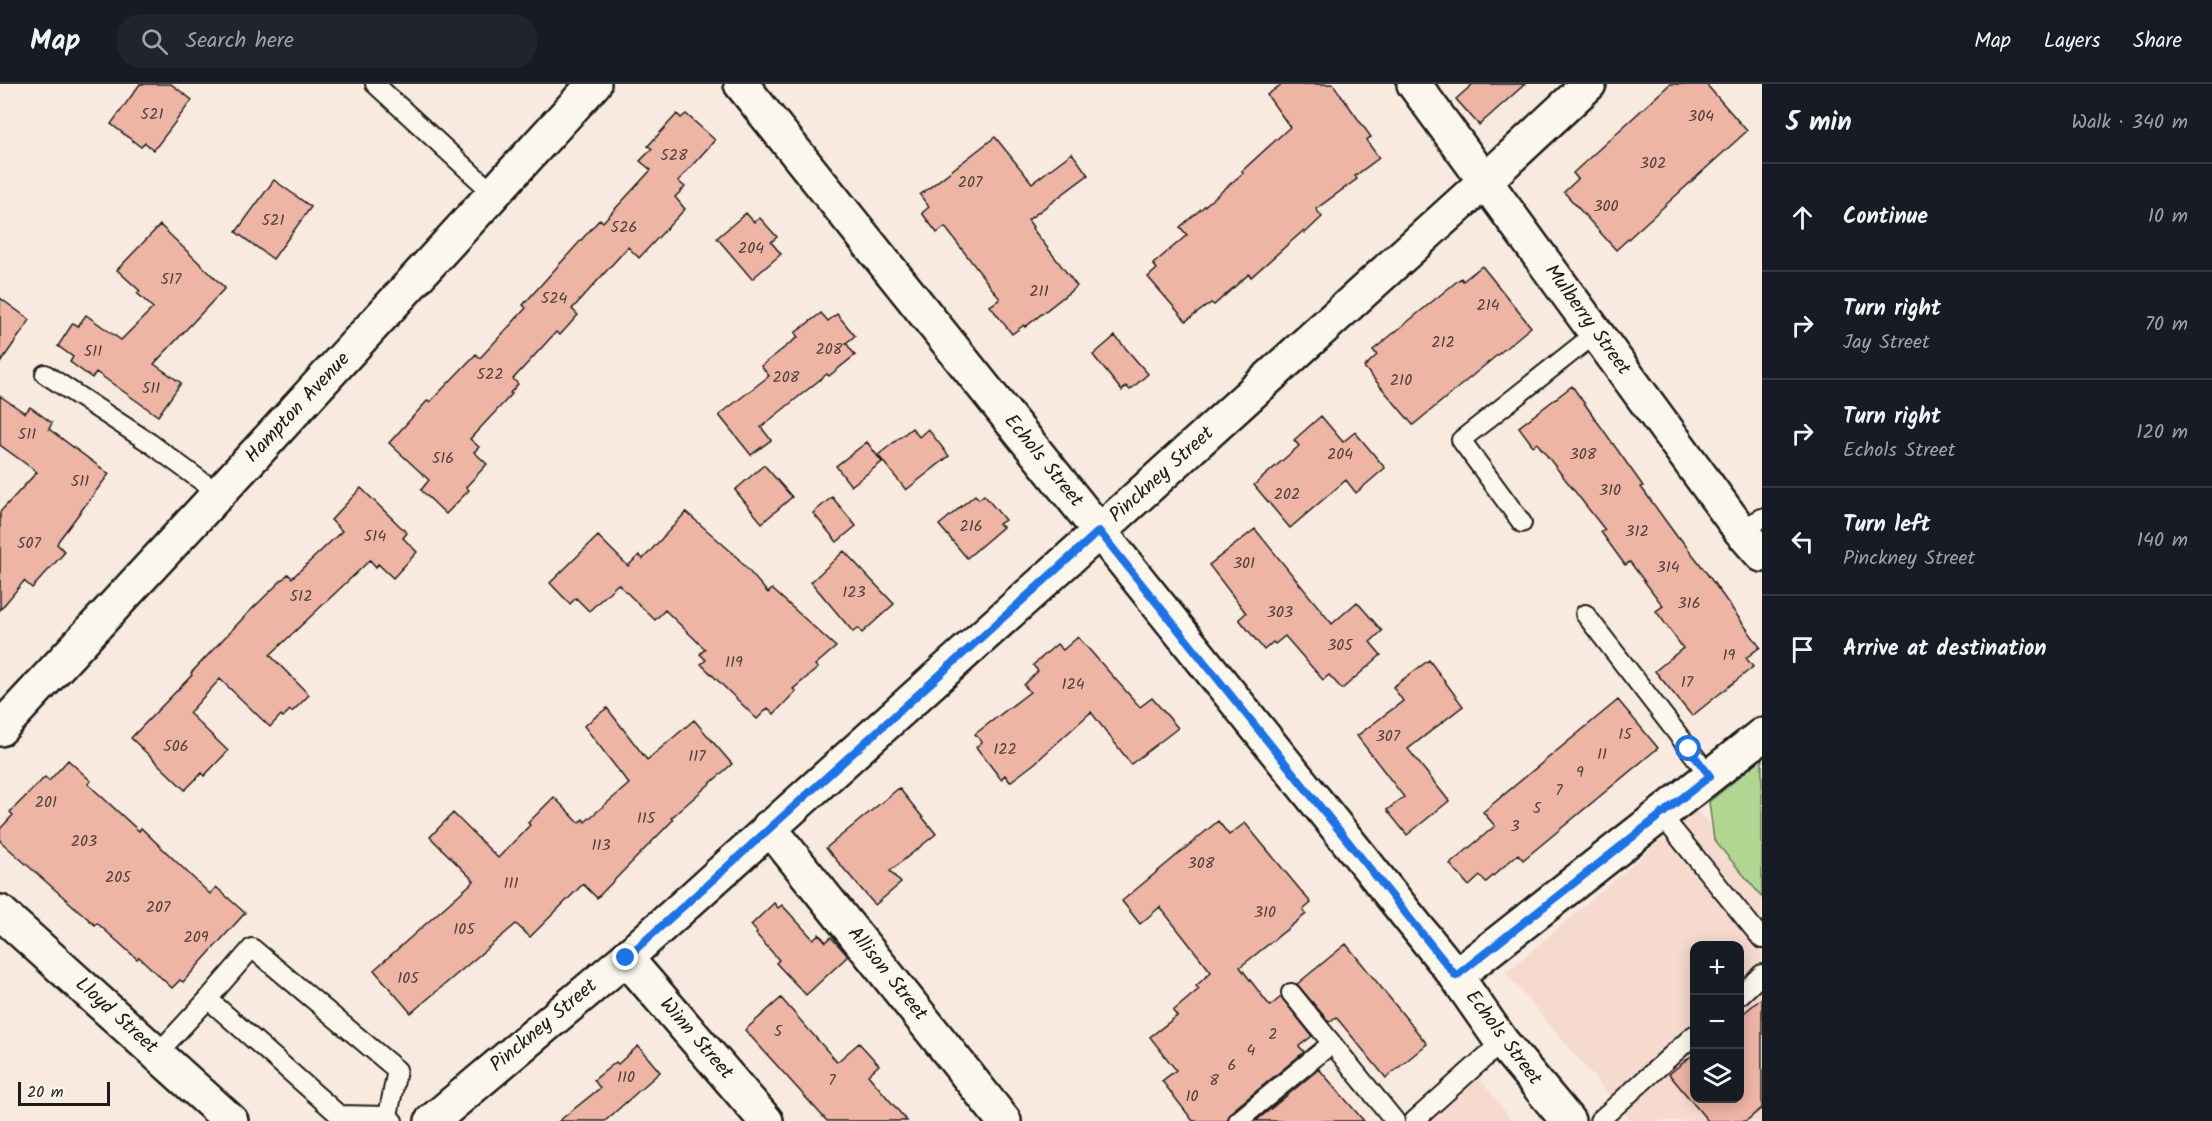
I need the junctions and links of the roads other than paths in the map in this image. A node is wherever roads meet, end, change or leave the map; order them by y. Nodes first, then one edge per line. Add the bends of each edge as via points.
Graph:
1 (375, 84) edge
2 (594, 84) edge
3 (741, 84) edge
4 (1414, 84) edge
5 (1589, 84) edge
6 (1485, 181) junction
7 (494, 194) junction
8 (1596, 333) junction
9 (45, 374) dead end
10 (219, 494) junction
11 (1522, 523) dead end
12 (1751, 524) edge
13 (1099, 531) junction
14 (1762, 555) edge
15 (1585, 614) dead end
16 (0, 729) edge
17 (1762, 735) edge
18 (1710, 776) junction
19 (1661, 815) junction
20 (770, 827) junction
21 (0, 912) edge
22 (1762, 939) edge
23 (626, 958) junction
24 (1762, 974) edge
25 (1456, 976) junction
26 (1744, 991) edge
27 (1291, 993) dead end
28 (208, 999) junction
29 (1690, 1039) edge
30 (1502, 1042) junction
31 (1331, 1044) junction
32 (157, 1054) junction
33 (390, 1118) edge
34 (231, 1121) edge
35 (432, 1121) edge
36 (766, 1121) edge
37 (1004, 1121) edge
38 (1238, 1121) edge
39 (1395, 1121) edge
40 (1414, 1121) edge
41 (1568, 1121) edge
42 (1599, 1121) edge

1 - 7 lane
2 - 7 street, Hampton Avenue
3 - 13 street, Echols Street
4 - 6 street, Mulberry Street
5 - 6 street, Pinckney Street
6 - 8 street, Mulberry Street
6 - 13 street, Pinckney Street
7 - 10 street, Hampton Avenue
8 - 11 lane via 1461,440
8 - 12 street, Mulberry Street
9 - 10 lane
10 - 16 street, Hampton Avenue
12 - 14 street, Mulberry Street
13 - 20 street, Pinckney Street
13 - 25 street, Echols Street
15 - 18 lane
17 - 18 street
18 - 19 street
19 - 22 lane
19 - 25 street
20 - 23 street, Pinckney Street
20 - 37 street, Allison Street
21 - 32 street, Lloyd Street
23 - 35 street, Pinckney Street
23 - 36 street, Winn Street
24 - 26 lane
25 - 30 street, Echols Street
27 - 31 lane
28 - 32 lane
28 - 33 lane via 339,1115
28 - 33 lane via 252,948 397,1070
29 - 42 lane
30 - 40 lane
30 - 41 street, Echols Street
31 - 38 lane
31 - 39 lane
32 - 34 street, Lloyd Street

